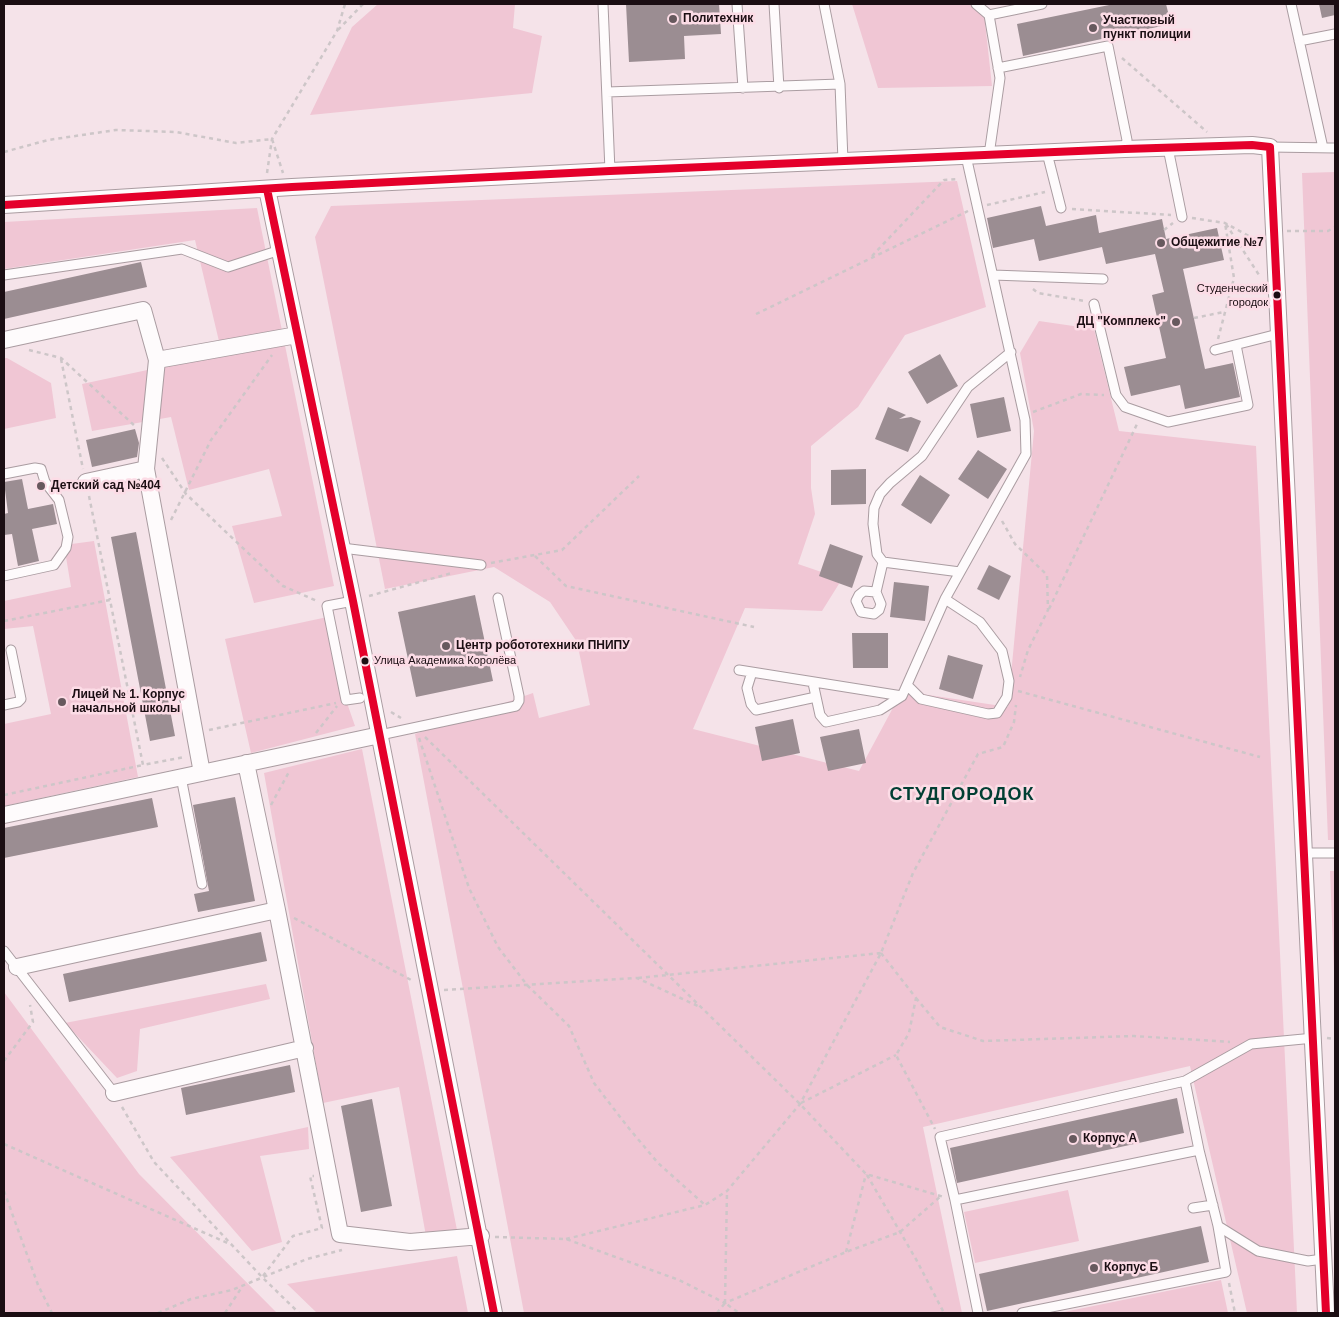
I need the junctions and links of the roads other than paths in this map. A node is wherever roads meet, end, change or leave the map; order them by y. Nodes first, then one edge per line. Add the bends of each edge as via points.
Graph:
1 (603, 4) edge
2 (736, 4) edge
3 (774, 4) edge
4 (824, 4) edge
5 (976, 4) edge
6 (1042, 4) edge
7 (1291, 4) edge
8 (989, 15) junction
9 (1335, 34) edge
10 (1299, 41) junction
11 (998, 68) junction
12 (840, 84) junction
13 (743, 88) junction
14 (779, 88) junction
15 (606, 92) junction
16 (1270, 147) junction
17 (1168, 148) junction
18 (1323, 148) junction
19 (1335, 148) edge
20 (1126, 149) junction
21 (1047, 154) junction
22 (989, 155) junction
23 (966, 156) junction
24 (843, 162) junction
25 (610, 171) junction
26 (267, 184) junction
27 (4, 205) edge
28 (1060, 208) road end
29 (1182, 217) road end
30 (280, 250) junction
31 (4, 274) edge
32 (993, 275) junction
33 (1103, 278) dead end
34 (1094, 304) road end
35 (1278, 334) junction
36 (291, 336) junction
37 (4, 340) edge
38 (1236, 345) junction
39 (1215, 350) road end
40 (1011, 352) junction
41 (157, 360) junction
42 (146, 469) junction
43 (4, 474) edge
44 (86, 482) dead end
45 (342, 548) junction
46 (883, 562) junction
47 (481, 565) road end
48 (960, 572) junction
49 (4, 576) edge
50 (876, 592) dead end
51 (498, 598) dead end
52 (945, 599) junction
53 (353, 600) junction
54 (11, 650) dead end
55 (739, 670) dead end
56 (752, 672) junction
57 (813, 683) junction
58 (907, 685) junction
59 (902, 696) junction
60 (816, 697) junction
61 (360, 698) dead end
62 (4, 705) edge
63 (380, 735) junction
64 (246, 764) junction
65 (202, 773) junction
66 (181, 777) junction
67 (4, 815) edge
68 (1304, 853) junction
69 (1335, 853) edge
70 (202, 884) dead end
71 (277, 910) junction
72 (4, 951) edge
73 (21, 973) junction
74 (1314, 1038) junction
75 (305, 1048) junction
76 (1184, 1081) junction
77 (114, 1092) joint
78 (1199, 1150) junction
79 (955, 1200) junction
80 (1213, 1205) junction
81 (1193, 1208) dead end
82 (1218, 1226) junction
83 (486, 1236) junction
84 (1323, 1259) junction
85 (494, 1313) edge
86 (978, 1313) edge
87 (1022, 1313) edge
88 (1326, 1313) edge

1 - 15 lane
2 - 13 lane
3 - 14 lane
4 - 12 lane
5 - 8 lane
6 - 8 lane
7 - 10 lane
8 - 11 lane
9 - 10 lane
10 - 18 lane
11 - 20 lane via 1108,46 1127,140
11 - 22 lane via 1000,78
12 - 14 lane
12 - 24 lane
13 - 14 lane
13 - 15 lane
15 - 25 lane
16 - 17 street
16 - 18 lane
16 - 35 street
17 - 20 street
17 - 29 lane
18 - 19 lane
20 - 21 street
21 - 22 street
21 - 28 lane
22 - 23 street
23 - 24 street
23 - 32 lane
24 - 25 street
25 - 26 street
26 - 27 street
26 - 30 street
30 - 31 lane via 228,267 182,249
30 - 36 street
32 - 33 lane
32 - 40 lane
34 - 38 lane via 1116,395 1125,407 1168,422 1248,405
35 - 38 lane
35 - 68 street
36 - 41 street
36 - 45 street
37 - 41 street via 143,310
38 - 39 lane
40 - 46 lane via 968,386 922,456 880,494 874,508 873,524 877,554
40 - 48 lane via 1024,416 1026,454
41 - 42 street
42 - 44 street
42 - 65 street
43 - 49 lane via 41,469 45,482 60,500 68,537 66,548 54,565
45 - 47 lane
45 - 53 street
46 - 48 lane
46 - 50 lane
48 - 52 lane
51 - 63 lane via 519,701 516,706
52 - 58 lane
52 - 58 lane via 980,622 1002,651 1010,690 1007,697 997,713 988,714 921,699
53 - 61 lane via 328,606 346,700
53 - 63 street
54 - 62 lane via 21,699
55 - 56 lane
56 - 57 lane
56 - 60 lane via 747,688 756,710
57 - 59 lane
57 - 60 lane
58 - 59 lane
59 - 60 lane via 872,712 826,722 820,715
63 - 64 street
63 - 83 street via 430,988
64 - 65 street
64 - 71 street
65 - 66 street
66 - 67 street
66 - 70 lane
68 - 69 lane
68 - 74 street
71 - 73 street
71 - 75 street
72 - 73 lane
73 - 77 lane
74 - 76 lane via 1251,1044
74 - 84 street
75 - 77 street
75 - 83 street via 340,1234 410,1242
76 - 78 lane
76 - 79 lane via 940,1137
78 - 79 lane
78 - 80 lane
79 - 86 lane
80 - 81 lane
80 - 82 lane
82 - 84 lane via 1258,1251 1308,1261
82 - 87 lane via 1226,1272
83 - 85 street
84 - 88 street

